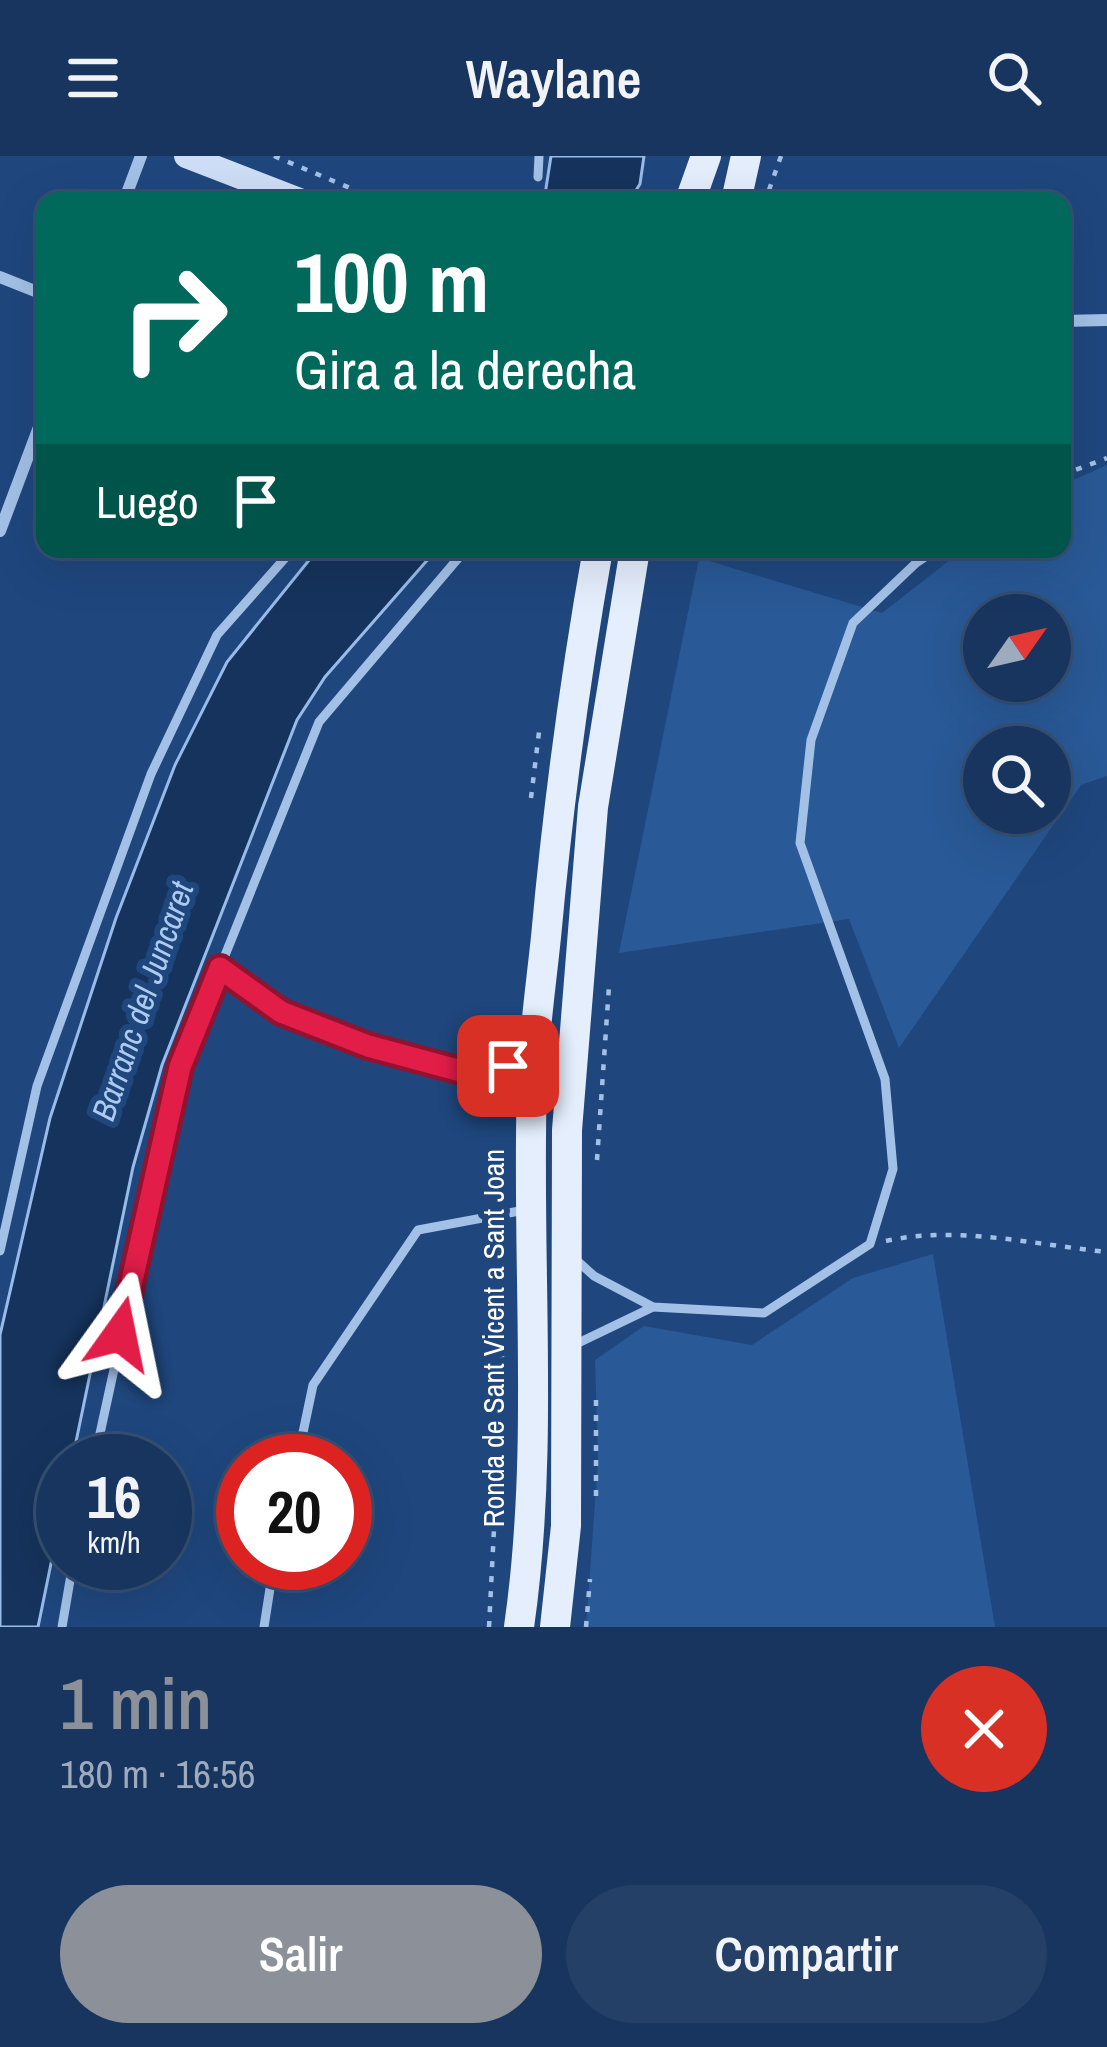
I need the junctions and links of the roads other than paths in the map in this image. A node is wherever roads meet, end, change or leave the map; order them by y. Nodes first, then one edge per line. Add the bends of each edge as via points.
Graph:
1 (141, 156) edge
2 (186, 156) edge
3 (539, 156) edge
4 (706, 156) edge
5 (746, 156) edge
6 (538, 177) dead end
7 (127, 192) edge
8 (279, 192) edge
9 (693, 192) edge
10 (738, 192) edge
11 (0, 277) edge
12 (36, 291) edge
13 (1107, 320) edge
14 (1071, 321) edge
15 (36, 435) edge
16 (0, 531) edge
17 (285, 558) edge
18 (458, 558) edge
19 (596, 558) edge
20 (634, 558) edge
21 (924, 558) edge
22 (220, 968) junction
23 (532, 1077) junction
24 (530, 1209) junction
25 (566, 1250) junction
26 (0, 1251) edge
27 (653, 1307) junction
28 (566, 1349) junction
29 (100, 1434) edge
30 (303, 1434) edge
31 (68, 1590) edge
32 (270, 1590) edge
33 (62, 1627) edge
34 (264, 1627) edge
35 (518, 1627) edge
36 (555, 1627) edge

1 - 7 street
2 - 8 main road
3 - 6 lane
4 - 9 main road
5 - 10 main road
11 - 12 street
13 - 14 street
15 - 16 street
17 - 26 lane via 217,635 151,774 37,1086
18 - 22 lane via 320,722
19 - 23 main road, Ronda de Sant Vicent a Sant Joan via 558,810
20 - 25 main road via 593,807 567,1130
21 - 27 lane via 853,623 811,740 800,843 885,1079 893,1169 870,1244 764,1313
22 - 23 lane via 281,1012 368,1046 461,1071 508,1066
22 - 29 lane via 180,1067
23 - 24 main road, Ronda de Sant Vicent a Sant Joan
24 - 30 lane via 418,1230 314,1385
24 - 35 main road, Ronda de Sant Vicent a Sant Joan via 529,1557
25 - 27 lane via 594,1276
25 - 28 main road
27 - 28 lane
28 - 36 main road via 566,1526
31 - 33 lane
32 - 34 lane

